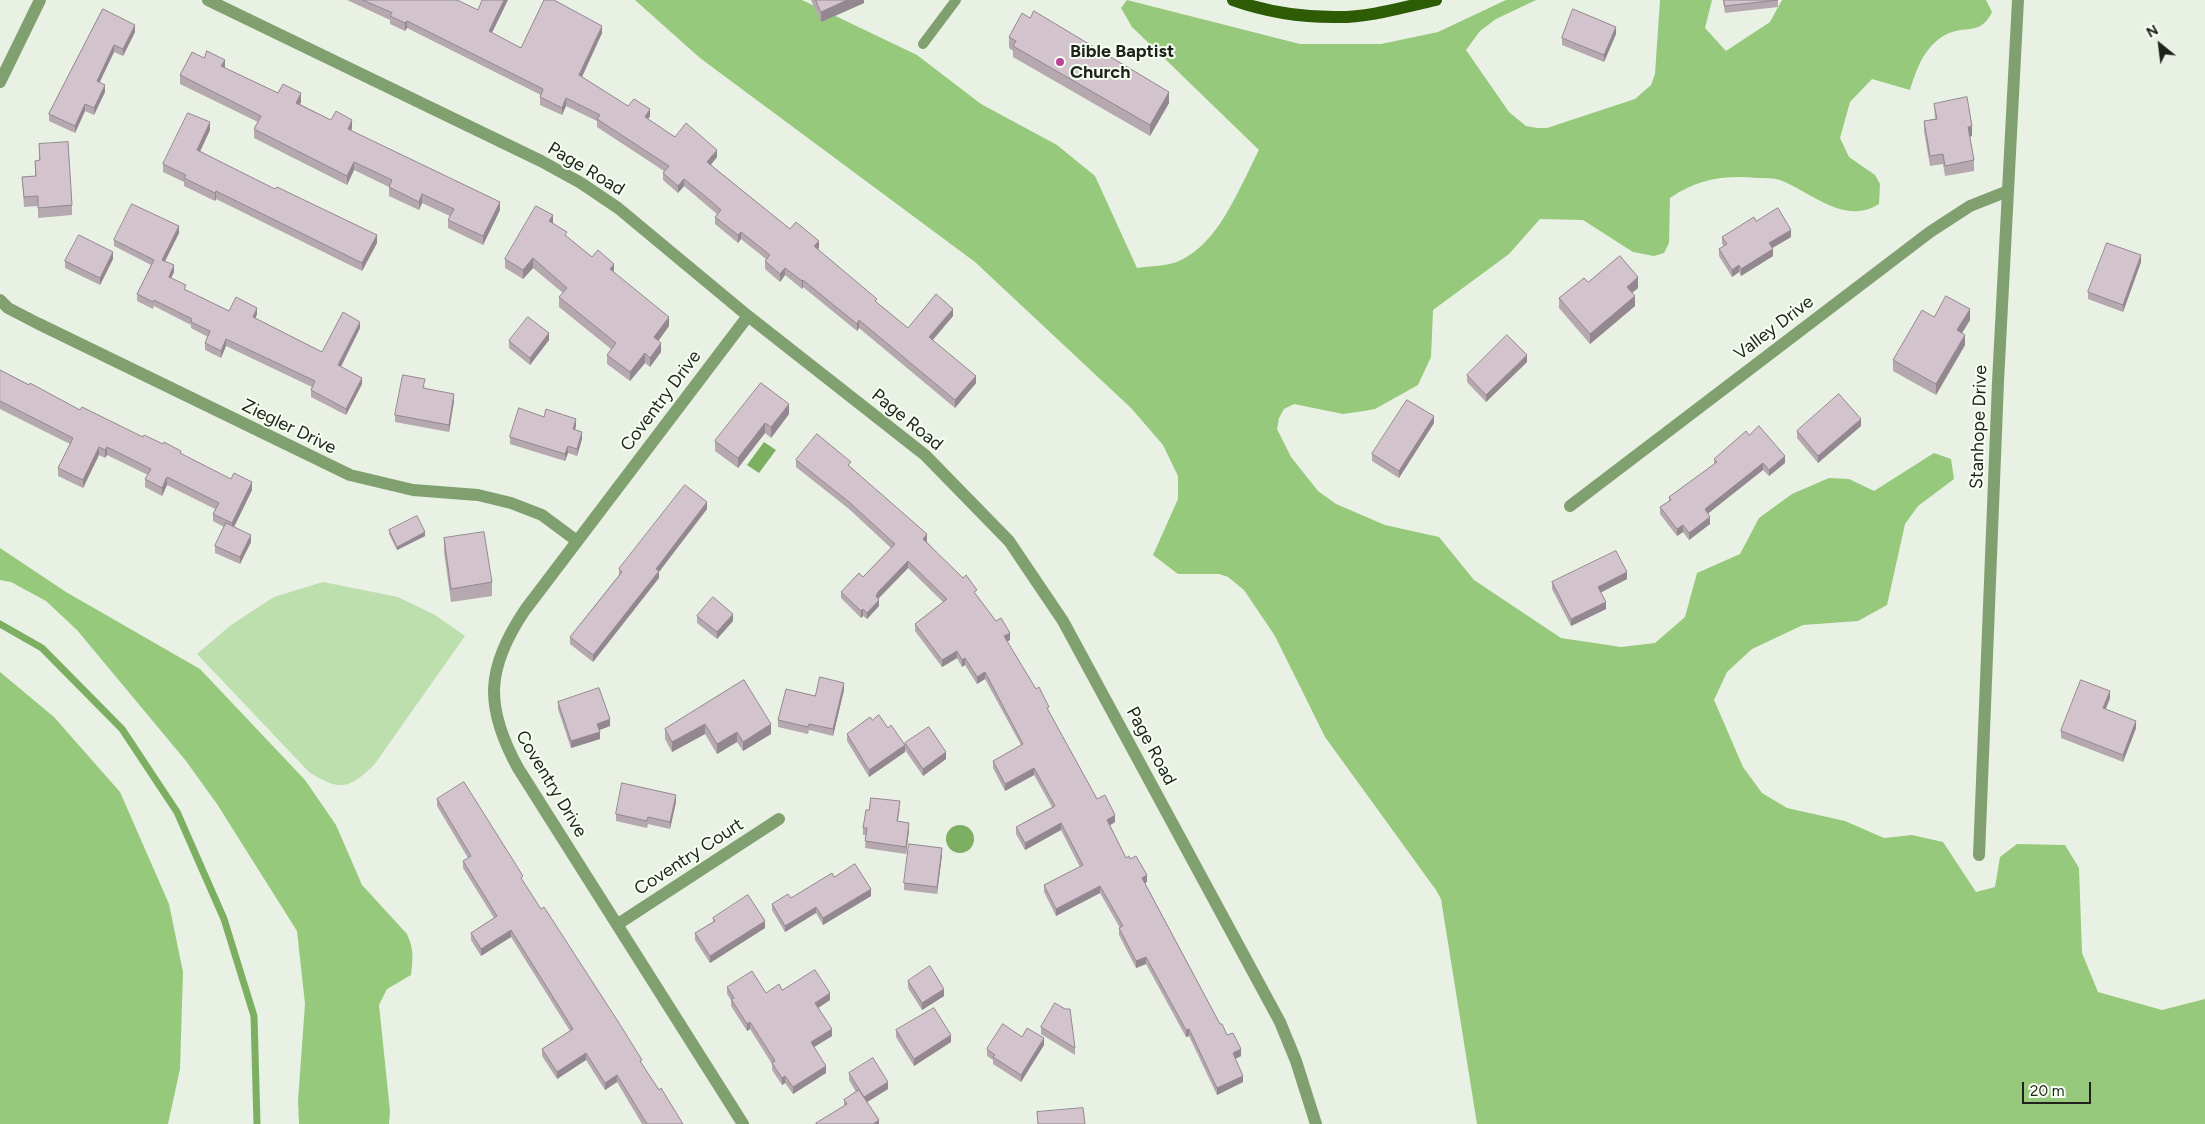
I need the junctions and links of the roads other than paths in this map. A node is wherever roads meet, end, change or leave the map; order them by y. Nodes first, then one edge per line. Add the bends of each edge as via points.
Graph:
1 (40, 0) edge
2 (208, 0) edge
3 (956, 0) edge
4 (1233, 0) edge
5 (1436, 0) edge
6 (2018, 0) edge
7 (923, 44) dead end
8 (0, 82) edge
9 (2008, 191) junction
10 (0, 300) edge
11 (748, 316) junction
12 (1570, 506) dead end
13 (576, 541) junction
14 (779, 820) dead end
15 (1979, 855) dead end
16 (618, 924) junction
17 (743, 1124) edge
18 (1316, 1124) edge

1 - 8 street
2 - 11 street, Page Road via 581,183 618,208
3 - 7 lane
4 - 5 main road via 1275,11 1335,18 1384,12
6 - 9 street, Stanhope Drive
9 - 12 street, Valley Drive via 1970,206 1930,232
9 - 15 street, Stanhope Drive
10 - 13 street, Ziegler Drive via 8,308 37,323 350,475 413,490 478,495 512,502 542,515
11 - 13 street, Coventry Drive
11 - 18 street, Page Road via 925,455 1014,548 1063,621 1276,1014 1296,1061
13 - 16 street, Coventry Drive via 508,635 498,661 495,716 503,742 518,768
14 - 16 street, Coventry Court
16 - 17 street, Coventry Drive

